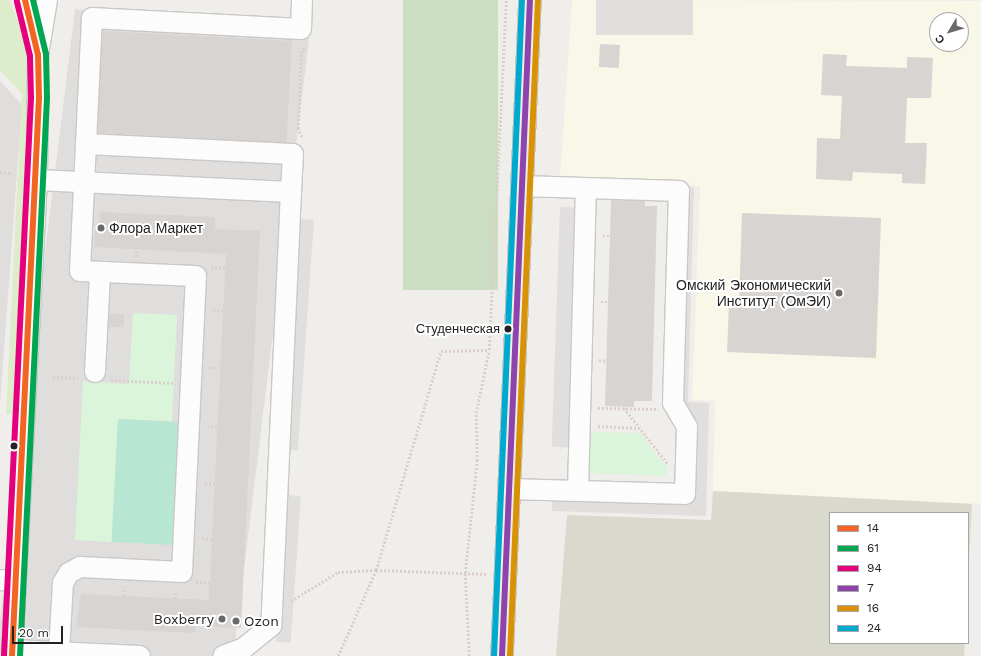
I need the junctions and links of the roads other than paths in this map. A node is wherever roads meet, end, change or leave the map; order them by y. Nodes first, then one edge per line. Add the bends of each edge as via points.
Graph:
1 (25, 0) edge
2 (47, 0) edge
3 (302, 0) edge
4 (530, 0) edge
5 (38, 55) junction
6 (86, 144) junction
7 (37, 180) junction
8 (84, 182) junction
9 (524, 186) junction
10 (586, 188) junction
11 (291, 192) junction
12 (100, 272) junction
13 (95, 377) road end
14 (510, 489) junction
15 (578, 491) junction
16 (8, 580) edge
17 (59, 652) junction
18 (12, 653) edge
19 (140, 656) edge
20 (223, 656) edge
21 (502, 656) edge

1 - 5 street
2 - 5 street
3 - 6 street via 301,28 92,18
4 - 9 main road
5 - 7 street
6 - 8 street
6 - 11 street via 293,154
7 - 8 street
7 - 16 street
8 - 11 street
8 - 12 street via 80,270
9 - 10 street
9 - 14 main road
10 - 15 street
10 - 15 street via 679,191 673,403 687,427 685,494
11 - 20 street via 270,626 244,648
12 - 13 street
12 - 17 street via 196,276 182,572 80,567 68,573 63,583
14 - 15 street
14 - 21 main road
16 - 18 street
17 - 18 street
17 - 19 street

